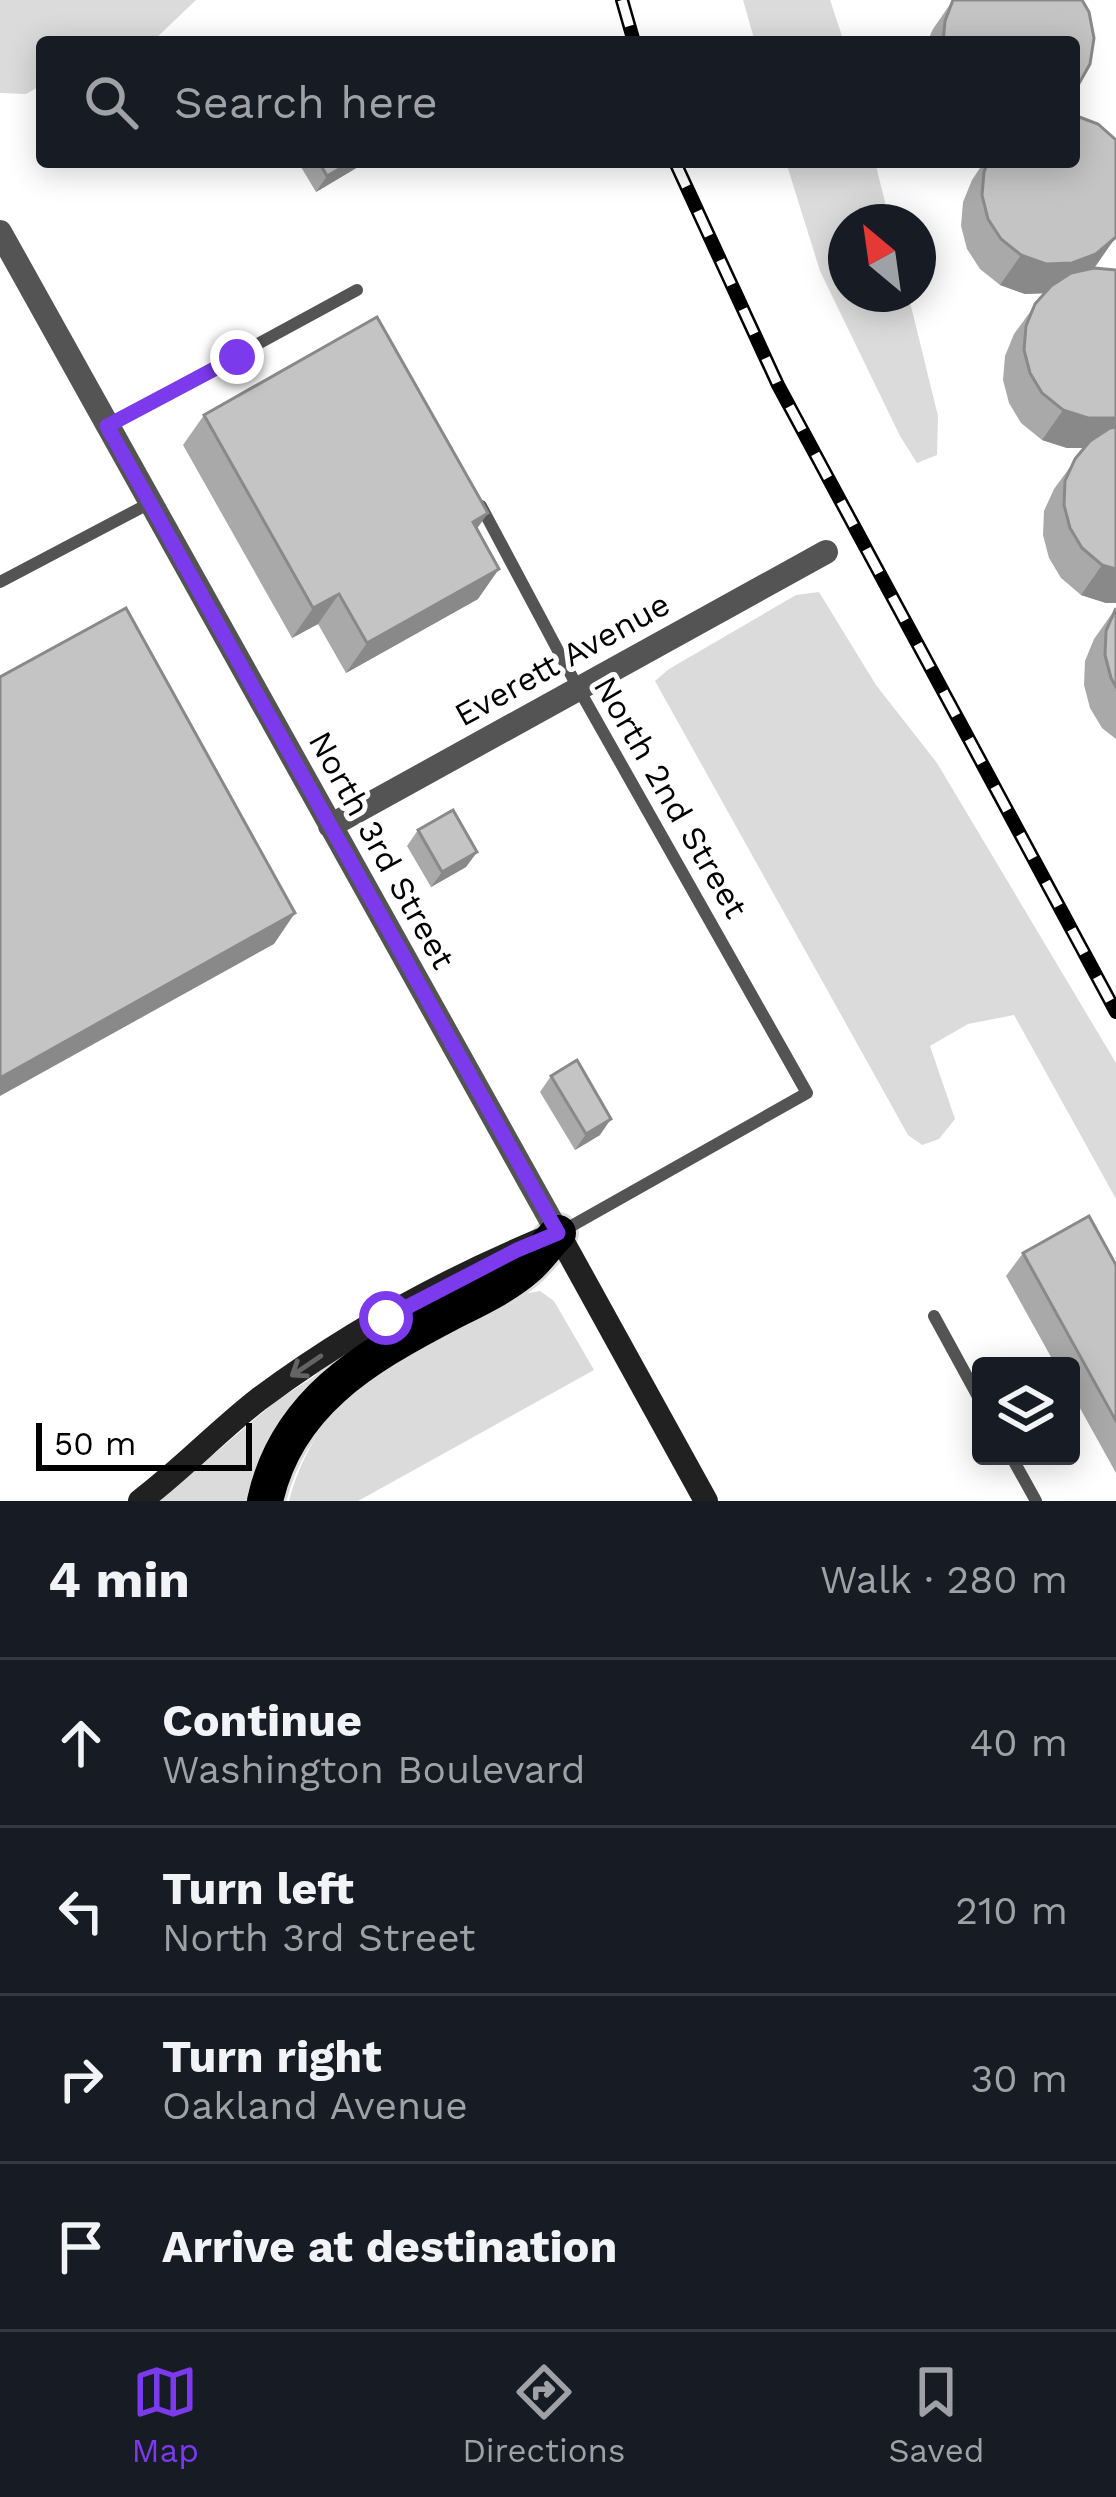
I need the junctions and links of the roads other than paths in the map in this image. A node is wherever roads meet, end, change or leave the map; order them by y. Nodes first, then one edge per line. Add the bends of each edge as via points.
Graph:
1 (0, 232) edge
2 (357, 290) dead end
3 (107, 426) junction
4 (151, 502) junction
5 (478, 502) edge
6 (826, 552) dead end
7 (0, 582) edge
8 (577, 686) junction
9 (330, 826) junction
10 (558, 1233) junction
11 (934, 1316) dead end
12 (972, 1386) edge
13 (1016, 1465) edge
14 (140, 1501) edge
15 (265, 1501) edge
16 (706, 1501) edge
17 (1036, 1501) edge

1 - 3 street, North 3rd Street
2 - 3 lane
3 - 4 street, North 3rd Street
4 - 7 lane
4 - 9 street, North 3rd Street
5 - 8 lane, North 2nd Street
6 - 8 street, Everett Avenue
8 - 9 street, Everett Avenue
8 - 10 lane, North 2nd Street via 808,1093
9 - 10 street, North 3rd Street
10 -> 14 main road via 333,1348 227,1424
10 - 15 highway via 495,1289 338,1382 272,1466
10 - 16 main road, North 3rd Street
11 - 12 lane
13 - 17 lane

